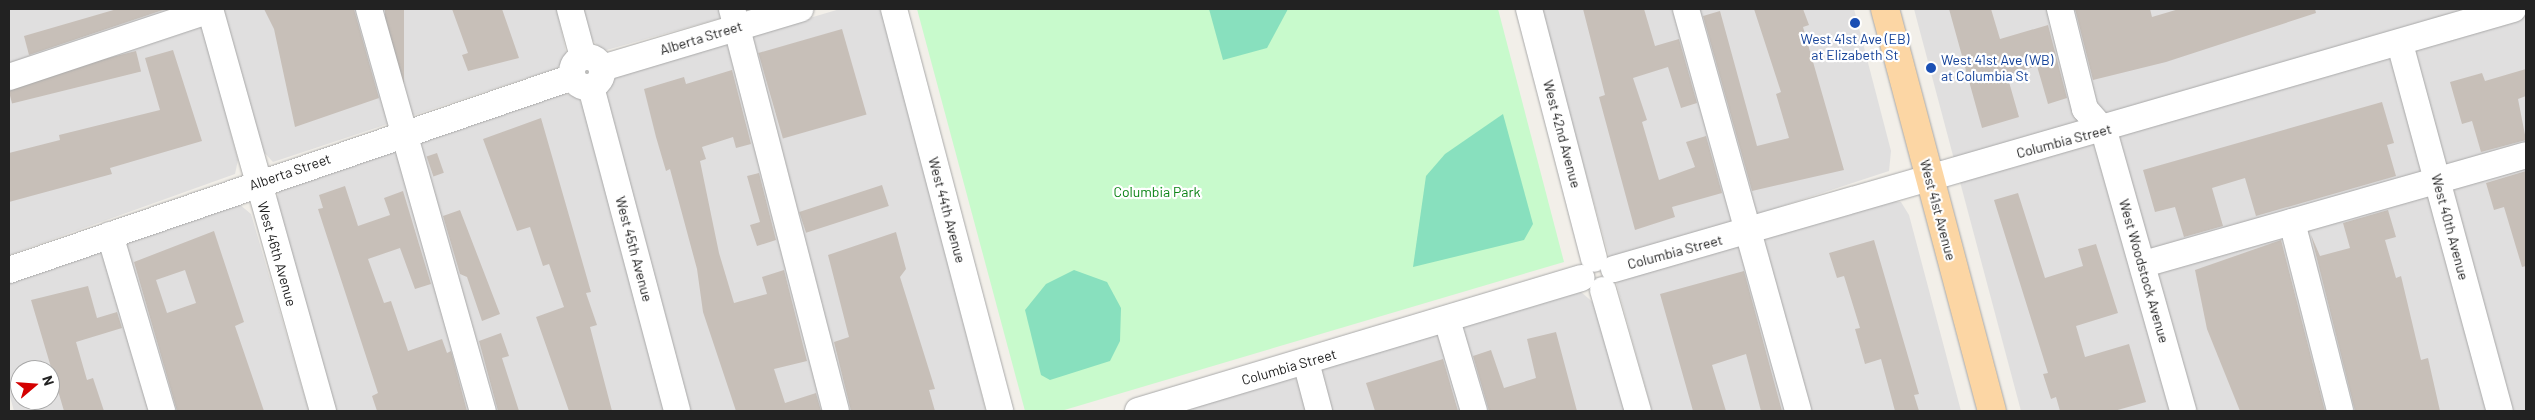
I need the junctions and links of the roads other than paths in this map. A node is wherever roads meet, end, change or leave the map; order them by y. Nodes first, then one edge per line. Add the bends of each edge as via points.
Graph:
1 (369, 9) edge
2 (570, 9) edge
3 (800, 9) edge
4 (894, 9) edge
5 (1529, 9) edge
6 (1686, 9) edge
7 (1885, 9) edge
8 (2060, 9) edge
9 (2514, 9) edge
10 (210, 10) edge
11 (735, 18) edge
12 (2400, 44) junction
13 (587, 72) junction
14 (9, 77) edge
15 (2104, 131) junction
16 (402, 134) junction
17 (2526, 156) edge
18 (1930, 178) junction
19 (2438, 180) junction
20 (256, 184) junction
21 (2292, 222) junction
22 (1745, 233) junction
23 (110, 235) junction
24 (2144, 264) junction
25 (9, 270) edge
26 (1598, 274) junction
27 (1447, 320) junction
28 (1306, 362) junction
29 (1151, 410) edge
30 (162, 411) edge
31 (323, 411) edge
32 (483, 411) edge
33 (677, 411) edge
34 (836, 411) edge
35 (1000, 411) edge
36 (1319, 411) edge
37 (1474, 411) edge
38 (1638, 411) edge
39 (1798, 411) edge
40 (1992, 411) edge
41 (2183, 411) edge
42 (2340, 411) edge
43 (2500, 411) edge

1 - 16 street
2 - 13 street, West 45th Avenue
3 - 11 street, Alberta Street
4 - 35 street, West 44th Avenue
5 - 26 street, West 42nd Avenue
6 - 22 street
7 - 18 main road, West 41st Avenue
8 - 15 street via 2085,109
9 - 12 street, Columbia Street
10 - 14 street
10 - 20 street, West 46th Avenue
11 - 13 street, Alberta Street
11 - 34 street
12 - 15 street, Columbia Street
12 - 19 street, West 40th Avenue
13 - 16 street, Alberta Street
13 - 33 street, West 45th Avenue
15 - 18 street, Columbia Street
15 - 24 street, West Woodstock Avenue
16 - 20 street, Alberta Street
16 - 32 street
17 - 19 street
18 - 22 street, Columbia Street
18 - 40 main road, West 41st Avenue
19 - 21 street
19 - 43 street, West 40th Avenue
20 - 23 street, Alberta Street
20 - 31 street, West 46th Avenue
21 - 24 street
21 - 42 street
22 - 26 street, Columbia Street
22 - 39 street
23 - 25 street, Alberta Street
23 - 30 street
24 - 41 street, West Woodstock Avenue
26 - 27 street, Columbia Street
26 - 38 street, West 42nd Avenue
27 - 28 street, Columbia Street
27 - 37 street
28 - 29 street, Columbia Street
28 - 36 street

